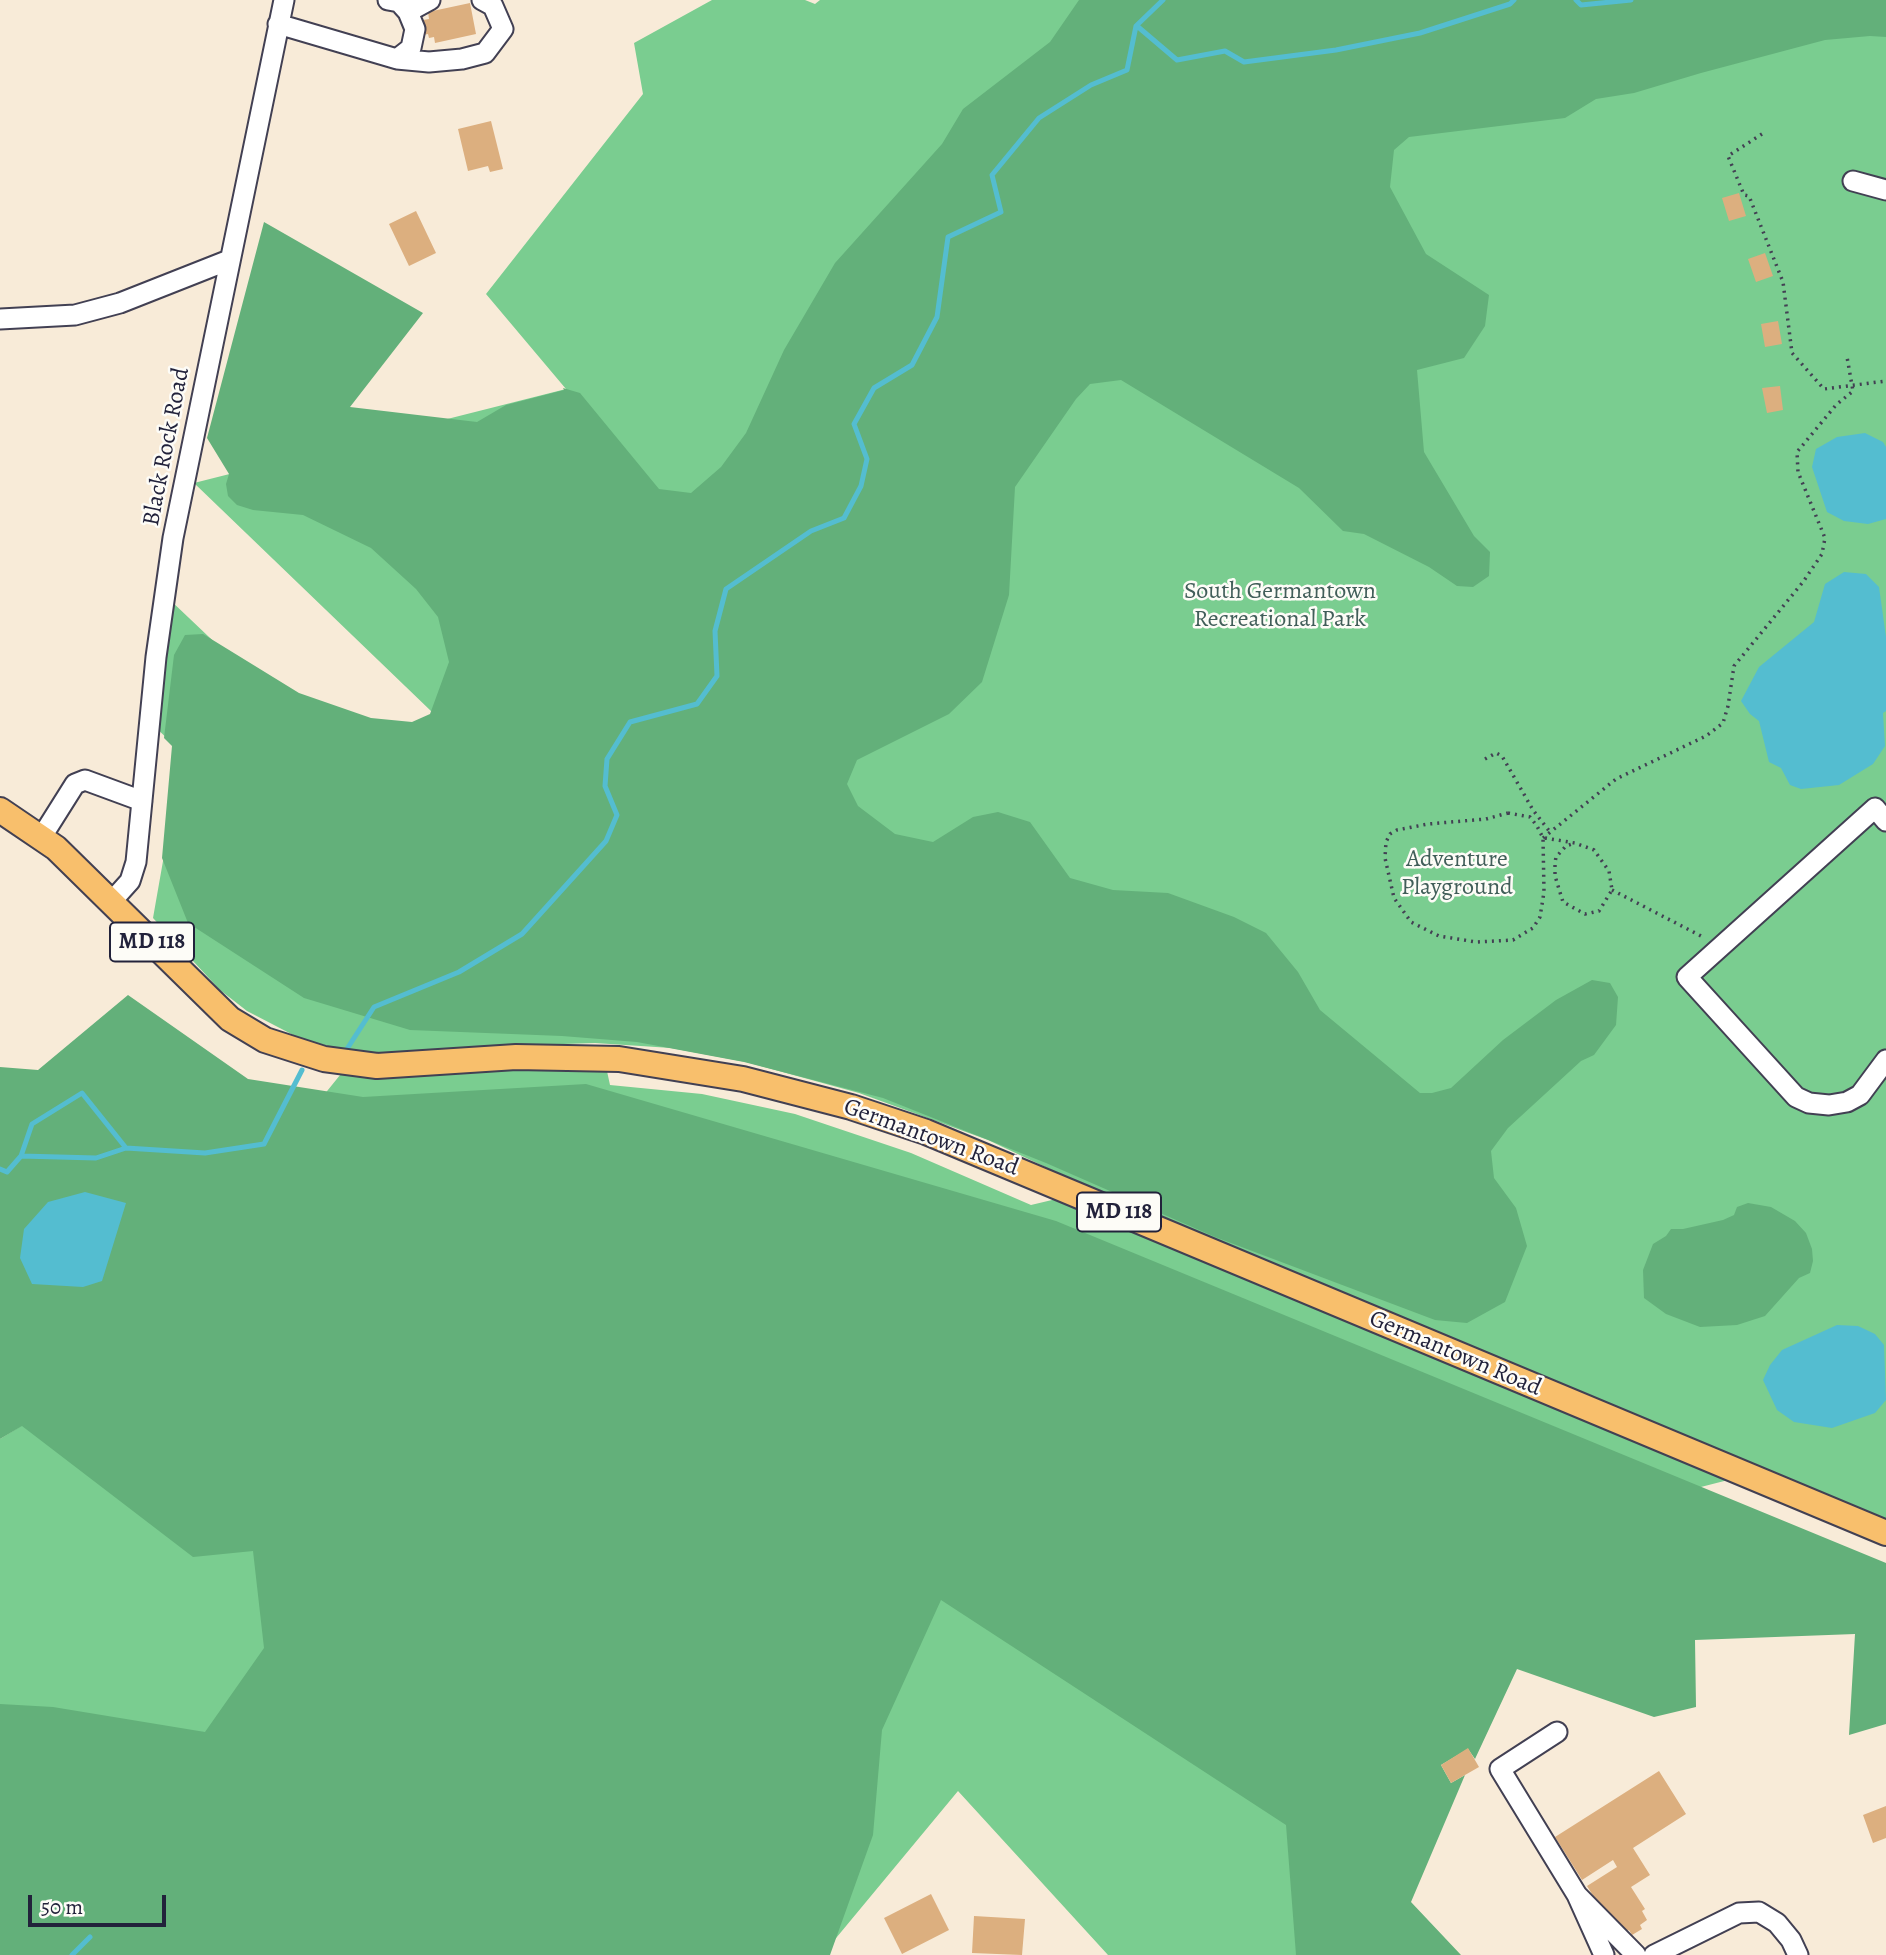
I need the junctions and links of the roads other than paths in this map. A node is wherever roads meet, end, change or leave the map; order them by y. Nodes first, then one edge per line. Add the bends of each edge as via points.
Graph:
1 (284, 0) edge
2 (388, 0) edge
3 (429, 0) edge
4 (482, 0) edge
5 (408, 12) junction
6 (278, 24) junction
7 (397, 59) junction
8 (1853, 181) dead end
9 (1886, 190) edge
10 (229, 260) junction
11 (0, 319) edge
12 (142, 801) junction
13 (0, 810) edge
14 (1886, 821) edge
15 (41, 838) junction
16 (112, 901) junction
17 (1886, 1060) edge
18 (1886, 1533) edge
19 (1557, 1732) dead end
20 (1577, 1895) junction
21 (1604, 1955) edge
22 (1636, 1955) edge
23 (1654, 1955) edge
24 (1798, 1955) edge

1 - 6 street, Black Rock Road
2 - 5 street
3 - 5 street
4 - 7 street via 493,6 503,30 485,52 429,62
5 - 7 street via 415,29 411,48
6 - 7 street
6 - 10 street, Black Rock Road
8 - 9 street
10 - 11 street via 120,303 75,315
10 - 12 street, Black Rock Road via 173,538
12 - 15 street via 85,780 75,784
12 - 16 street, Black Rock Road via 136,862 130,881
13 - 15 main road, Germantown Road / MD 118
14 - 17 street via 1875,808 1687,977 1796,1097 1829,1105 1847,1102 1860,1095
15 - 16 main road, Germantown Road / MD 118
16 - 18 main road, Germantown Road / MD 118 via 230,1019 265,1040 324,1059 377,1066 516,1057 618,1059 743,1079 851,1107 926,1132
19 - 20 street via 1500,1769
20 - 21 street
20 - 22 street
23 - 24 street via 1739,1913 1759,1912 1777,1923

